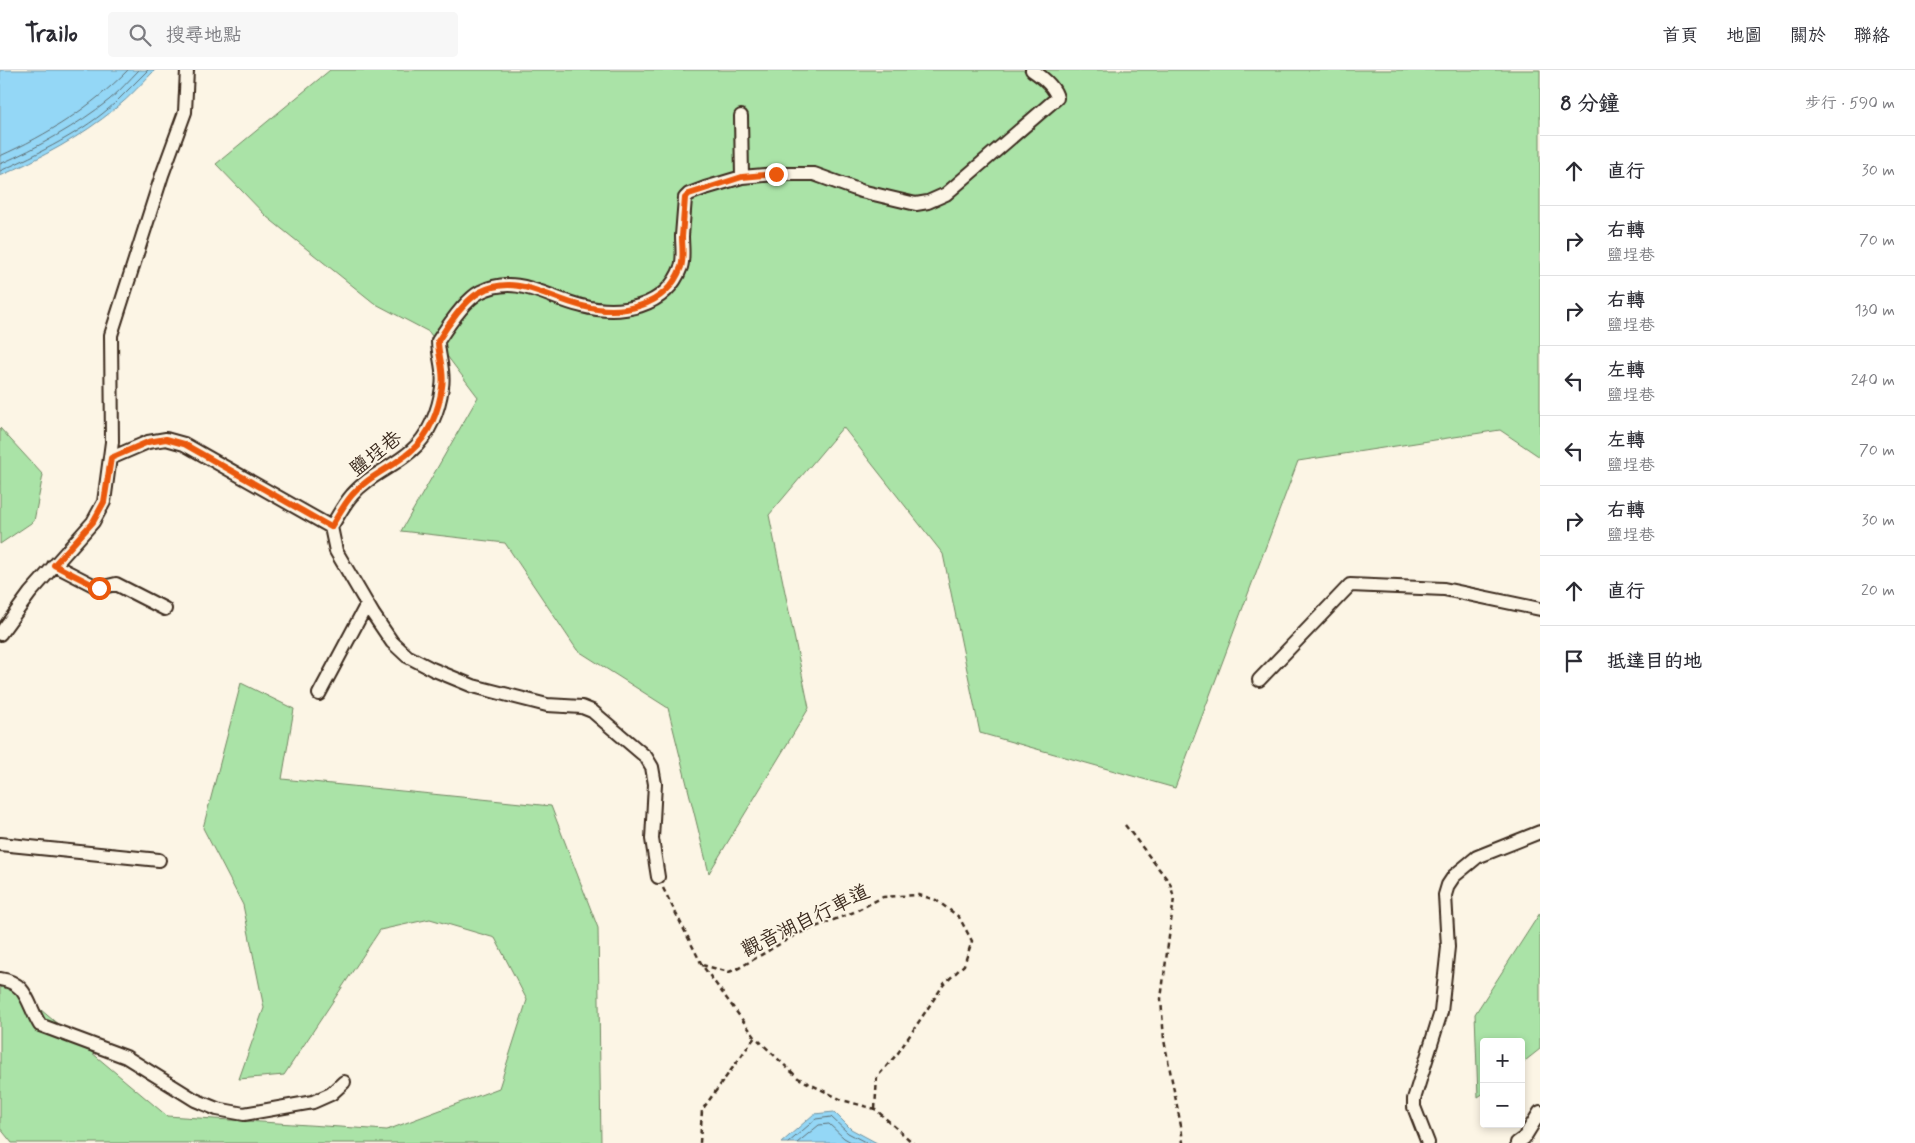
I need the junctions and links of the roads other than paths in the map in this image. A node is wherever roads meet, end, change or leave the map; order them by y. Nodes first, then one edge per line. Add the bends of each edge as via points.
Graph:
1 (187, 70) edge
2 (1032, 70) edge
3 (741, 116) dead end
4 (742, 177) junction
5 (111, 458) junction
6 (331, 527) junction
7 (54, 565) junction
8 (367, 604) junction
9 (165, 609) dead end
10 (1540, 609) edge
11 (0, 634) edge
12 (1259, 680) dead end
13 (318, 694) dead end
14 (1540, 832) edge
15 (0, 844) edge
16 (159, 860) dead end
17 (658, 877) road end
18 (0, 979) edge
19 (344, 1082) dead end
20 (1540, 1112) edge
21 (1428, 1143) edge
22 (1517, 1143) edge

1 - 5 street via 184,112 111,335
2 - 4 street via 1040,75 1057,98 946,194 928,202 916,204 861,191 814,174
3 - 4 street
4 - 6 street, 鹽埕巷 via 685,198 682,265 672,285 657,299 640,307 597,309 519,286 492,288 468,300 438,341 443,385 438,411 423,436 411,451 352,494
5 - 6 street via 148,442 166,439 184,444
5 - 7 street via 104,502 93,522
6 - 8 street via 336,550
7 - 9 street via 99,588 116,584
7 - 11 street
8 - 13 street
8 - 17 street via 392,642 407,656 473,686 592,711 646,757 655,784 652,839
10 - 12 street via 1444,589 1350,585
14 - 21 street via 1477,857 1454,876 1445,895 1448,947 1441,1012 1414,1099 1416,1114
15 - 16 street
18 - 19 street via 20,986 40,1025 126,1057 194,1100 217,1109 244,1114 313,1102 331,1094
20 - 22 street via 1524,1138

